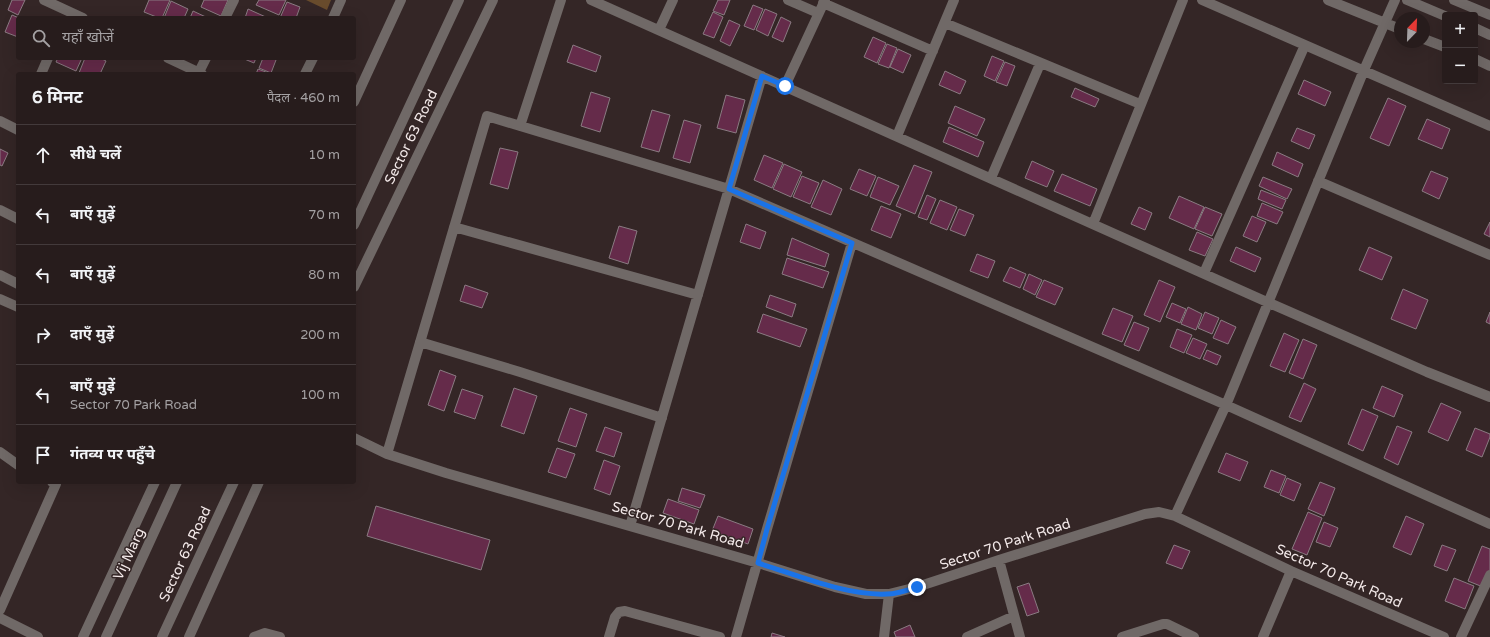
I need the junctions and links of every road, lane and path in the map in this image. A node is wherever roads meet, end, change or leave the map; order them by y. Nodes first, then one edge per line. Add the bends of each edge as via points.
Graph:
1 (44, 0) edge
2 (234, 0) edge
3 (341, 0) edge
4 (401, 0) edge
5 (459, 0) edge
6 (493, 0) edge
7 (562, 0) edge
8 (591, 0) edge
9 (673, 0) edge
10 (788, 0) edge
11 (954, 0) edge
12 (1183, 0) edge
13 (1202, 0) edge
14 (1328, 0) edge
15 (1395, 0) edge
16 (1407, 0) edge
17 (1454, 0) edge
18 (824, 1) edge
19 (818, 13) junction
20 (69, 15) edge
21 (1442, 15) edge
22 (1490, 15) edge
23 (226, 16) edge
24 (334, 16) edge
25 (945, 23) junction
26 (1384, 23) junction
27 (1394, 27) edge
28 (1478, 29) edge
29 (659, 30) junction
30 (1490, 34) edge
31 (1430, 41) edge
32 (1305, 44) junction
33 (1442, 46) edge
34 (933, 51) junction
35 (47, 60) edge
36 (172, 60) edge
37 (205, 60) edge
38 (312, 60) edge
39 (1478, 61) edge
40 (1040, 64) junction
41 (1490, 66) edge
42 (1364, 70) junction
43 (41, 72) edge
44 (198, 72) edge
45 (200, 72) edge
46 (305, 72) edge
47 (762, 76) junction
48 (785, 86) junction
49 (356, 98) edge
50 (1140, 104) junction
51 (0, 121) edge
52 (16, 126) edge
53 (520, 126) junction
54 (1490, 126) edge
55 (897, 136) junction
56 (991, 178) junction
57 (1318, 181) junction
58 (729, 189) junction
59 (0, 210) edge
60 (16, 218) edge
61 (356, 221) edge
62 (1093, 224) junction
63 (454, 228) junction
64 (852, 243) junction
65 (1490, 255) edge
66 (1204, 273) junction
67 (0, 275) edge
68 (16, 283) edge
69 (356, 283) edge
70 (698, 295) junction
71 (0, 299) edge
72 (1267, 302) junction
73 (16, 306) edge
74 (420, 342) junction
75 (1490, 397) edge
76 (1226, 405) junction
77 (662, 418) junction
78 (356, 439) edge
79 (0, 452) edge
80 (387, 454) junction
81 (16, 464) edge
82 (56, 484) edge
83 (154, 484) edge
84 (176, 484) edge
85 (233, 484) edge
86 (258, 484) edge
87 (1175, 516) junction
88 (1490, 524) edge
89 (630, 526) junction
90 (999, 560) junction
91 (758, 563) junction
92 (1291, 571) junction
93 (1490, 575) edge
94 (889, 594) junction
95 (0, 610) edge
96 (1014, 616) junction
97 (0, 618) edge
98 (38, 637) edge
99 (83, 637) edge
100 (106, 637) edge
101 (162, 637) edge
102 (189, 637) edge
103 (254, 637) edge
104 (280, 637) edge
105 (609, 637) edge
106 (720, 637) edge
107 (736, 637) edge
108 (884, 637) edge
109 (967, 637) edge
110 (1020, 637) edge
111 (1122, 637) edge
112 (1194, 637) edge
113 (1263, 637) edge
114 (1444, 637) edge
115 (1461, 637) edge

1 - 20 street
2 - 23 street
3 - 24 street
4 - 49 street
5 - 61 street, Sector 63 Road
6 - 69 street, Sector 63 Road
7 - 53 street
8 - 29 street
9 - 29 street
10 - 19 street
11 - 25 street
12 - 50 street
13 - 32 street
14 - 26 street
15 - 26 street
16 - 21 street
17 - 22 street
18 - 19 street
18 - 34 street
19 - 48 street
25 - 34 street
25 - 40 street
26 - 27 street
26 - 42 street
28 - 30 street
29 - 47 street
31 - 33 street
32 - 42 street
32 - 66 street
34 - 55 street
35 - 43 street
36 - 44 street
37 - 45 street
38 - 46 street
39 - 41 street
40 - 50 street
40 - 56 street
42 - 54 street
42 - 57 street
47 - 48 street
47 - 58 street
48 - 55 street
50 - 62 street
51 - 52 street
53 - 58 street
53 - 63 street via 487,116
55 - 56 street
56 - 62 street
57 - 65 street
57 - 72 street
58 - 64 street
58 - 70 street
59 - 60 street
62 - 66 street
63 - 70 street
63 - 74 street
64 - 76 street
64 - 91 street
66 - 72 street
67 - 68 street
70 - 77 street
71 - 73 street
72 - 75 street
72 - 76 street
74 - 77 street
74 - 80 street
76 - 87 street
76 - 88 street
77 - 89 street
78 - 80 street, Sector 70 Park Road
79 - 81 street
80 - 89 street, Sector 70 Park Road
82 - 95 street
83 - 99 street
84 - 100 street, Vij Marg
85 - 101 street, Sector 63 Road
86 - 102 street
87 - 90 street, Sector 70 Park Road via 1159,512 1145,514
87 - 92 street, Sector 70 Park Road
89 - 91 street, Sector 70 Park Road
90 - 94 street, Sector 70 Park Road
90 - 96 street
91 - 94 street, Sector 70 Park Road via 835,587 866,594
91 - 107 street
92 - 113 street
92 - 114 street, Sector 70 Park Road
93 - 115 street
94 - 108 street
96 - 109 street
96 - 110 street
97 - 98 street
103 - 104 street via 265,633
105 - 106 street via 618,612 625,611
111 - 112 street via 1167,624

